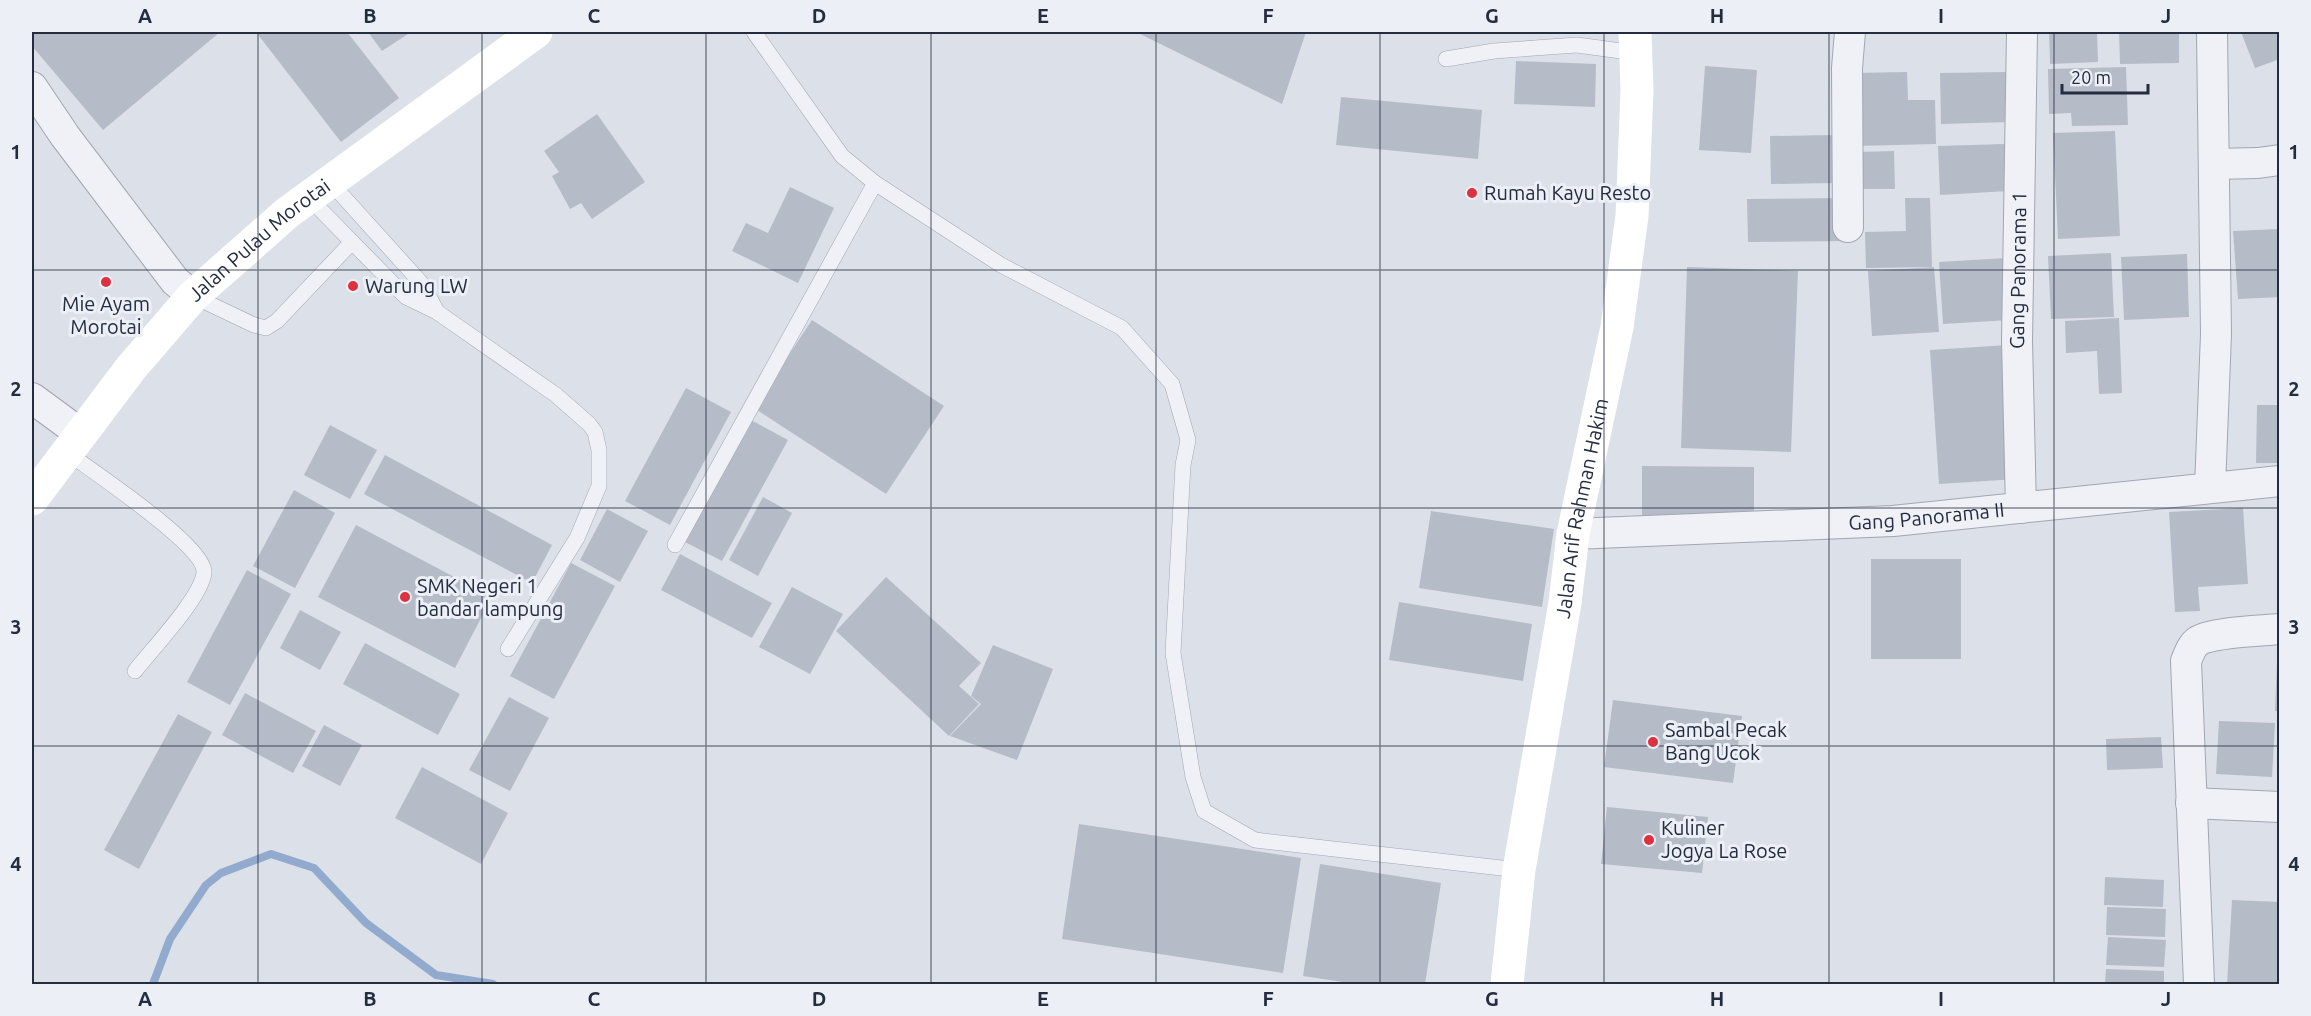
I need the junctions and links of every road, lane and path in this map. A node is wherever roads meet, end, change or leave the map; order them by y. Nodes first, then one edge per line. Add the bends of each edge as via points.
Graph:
1 (536, 32) edge
2 (753, 32) edge
3 (1850, 32) edge
4 (2022, 32) edge
5 (2212, 32) edge
6 (1635, 42) edge
7 (1446, 59) dead end
8 (32, 87) edge
9 (2280, 160) edge
10 (2214, 164) junction
11 (876, 183) junction
12 (320, 190) junction
13 (1848, 227) dead end
14 (352, 242) junction
15 (193, 296) junction
16 (437, 312) junction
17 (32, 398) edge
18 (74, 443) junction
19 (2280, 481) edge
20 (2210, 488) junction
21 (32, 499) edge
22 (2021, 507) junction
23 (1573, 534) junction
24 (675, 545) dead end
25 (2280, 629) edge
26 (508, 649) dead end
27 (135, 670) dead end
28 (2191, 803) junction
29 (2280, 807) edge
30 (1519, 870) junction
31 (1507, 984) edge
32 (2199, 984) edge

1 - 12 street, Jalan Pulau Morotai
2 - 11 lane via 842,156
3 - 13 street
4 - 22 street, Gang Panorama 1 via 2017,341
5 - 10 street
6 - 7 lane via 1494,51
6 - 23 street, Jalan Arif Rahman Hakim via 1632,216 1617,327
8 - 15 street via 174,281
9 - 10 street
10 - 20 street via 2216,334
11 - 24 lane
11 - 30 lane via 1001,265 1122,328 1172,384 1188,440 1173,653 1193,777 1204,811 1255,840
12 - 14 lane
12 - 15 street, Jalan Pulau Morotai via 287,213
12 - 16 lane via 423,285
14 - 15 lane via 266,328
14 - 16 lane via 406,297
15 - 18 street, Jalan Pulau Morotai
16 - 26 lane via 556,395 590,424 598,441 599,486 581,528
17 - 18 street
18 - 21 street, Jalan Pulau Morotai
18 - 27 lane via 189,546 203,565 204,574 196,594
19 - 20 street, Gang Panorama II
20 - 22 street, Gang Panorama II
22 - 23 street, Gang Panorama II via 1893,521
23 - 30 street, Jalan Arif Rahman Hakim via 1565,603
25 - 28 street via 2213,636 2192,648 2186,661
28 - 29 street
28 - 32 street
30 - 31 street, Jalan Arif Rahman Hakim

